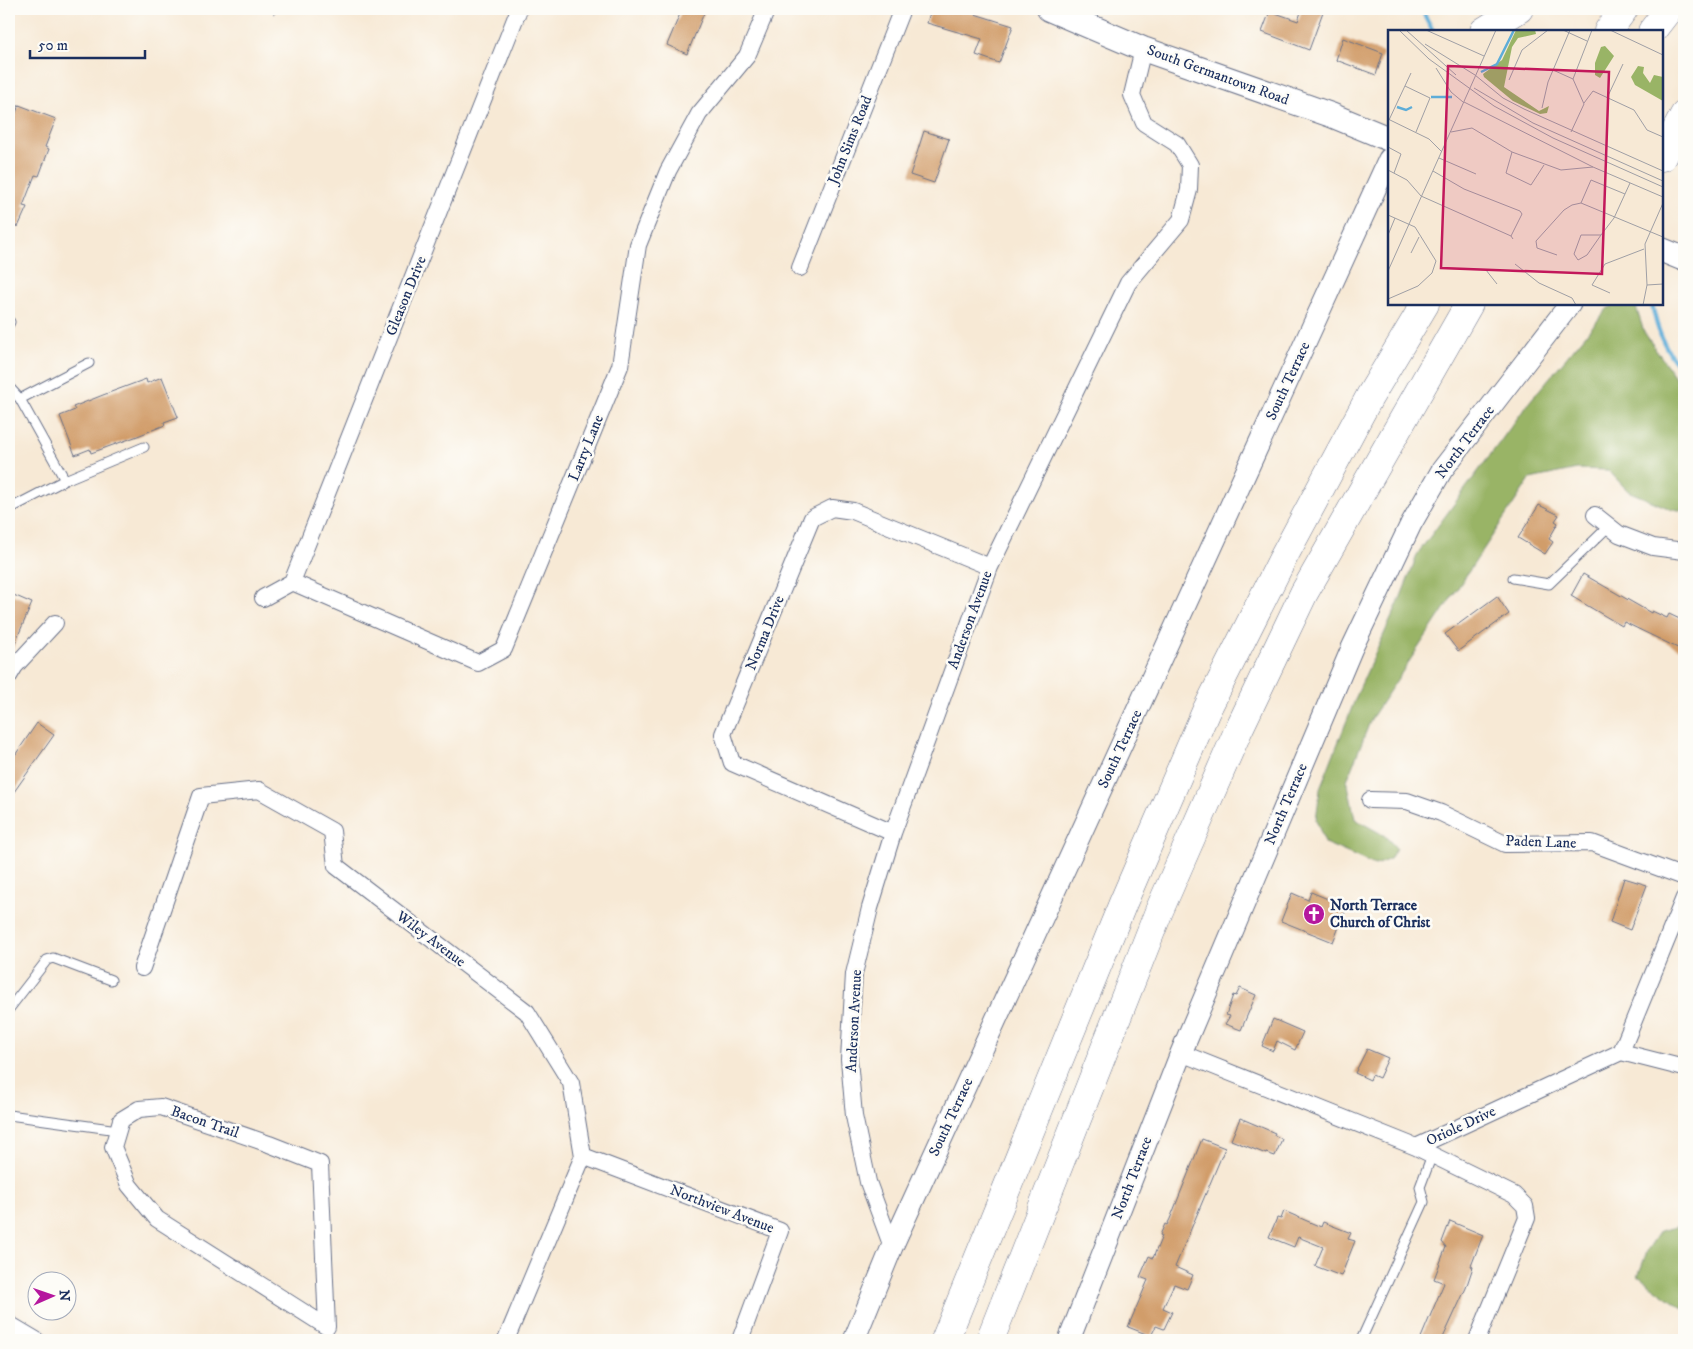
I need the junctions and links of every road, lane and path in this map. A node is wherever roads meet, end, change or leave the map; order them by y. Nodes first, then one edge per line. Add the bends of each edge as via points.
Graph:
1 (271, 9) edge
2 (519, 9) edge
3 (767, 9) edge
4 (1049, 9) edge
5 (1519, 9) edge
6 (1624, 9) edge
7 (1670, 9) edge
8 (900, 10) edge
9 (276, 15) dead end
10 (1486, 30) edge
11 (1609, 30) edge
12 (1653, 30) edge
13 (1143, 49) junction
14 (1684, 114) edge
15 (1388, 139) edge
16 (1663, 155) edge
17 (1388, 162) edge
18 (1663, 250) edge
19 (1684, 259) edge
20 (800, 268) dead end
21 (1424, 305) edge
22 (1468, 305) edge
23 (1569, 305) edge
24 (89, 363) dead end
25 (9, 387) edge
26 (20, 399) junction
27 (144, 447) dead end
28 (65, 480) junction
29 (9, 509) edge
30 (1594, 515) dead end
31 (1608, 527) junction
32 (1684, 551) edge
33 (990, 566) junction
34 (1513, 578) dead end
35 (292, 582) junction
36 (263, 598) dead end
37 (55, 623) dead end
38 (11, 669) edge
39 (1370, 800) dead end
40 (893, 833) junction
41 (1684, 877) edge
42 (1684, 898) edge
43 (142, 968) dead end
44 (111, 980) dead end
45 (9, 1009) edge
46 (1621, 1052) junction
47 (1181, 1053) junction
48 (1684, 1068) edge
49 (9, 1115) edge
50 (118, 1130) junction
51 (1416, 1146) junction
52 (1432, 1155) junction
53 (583, 1156) junction
54 (892, 1247) junction
55 (9, 1324) edge
56 (331, 1334) edge
57 (36, 1340) edge
58 (506, 1340) edge
59 (740, 1340) edge
60 (854, 1340) edge
61 (945, 1340) edge
62 (990, 1340) edge
63 (1069, 1340) edge
64 (1362, 1340) edge
65 (1477, 1340) edge

1 - 9 path
2 - 35 street, Gleason Drive
3 - 35 street, Larry Lane via 747,56 700,114 668,171 638,245 620,366 504,649 478,663
4 - 13 main road, South Germantown Road
5 - 10 highway
6 - 11 highway
7 - 12 highway
8 - 20 street, John Sims Road
13 - 15 main road, South Germantown Road via 1331,115
13 - 33 street, Anderson Avenue via 1132,95 1144,123 1178,144 1190,165 1181,220 1128,283
14 - 16 highway
17 - 54 street, South Terrace
18 - 19 main road
21 - 61 highway via 1370,396 1206,711 1122,903
22 - 62 highway via 1304,593 1238,731 1159,911
23 - 47 street, North Terrace via 1442,470 1410,524 1352,648
24 - 26 lane
25 - 26 lane
26 - 28 lane
27 - 28 lane
28 - 29 lane
30 - 31 street
31 - 32 street via 1653,547
31 - 34 lane via 1550,584
33 - 40 street, Anderson Avenue
33 - 40 street, Norma Drive via 853,511 832,508 812,518 724,734 732,763
35 - 36 street
37 - 38 street
39 - 41 street, Paden Lane via 1407,801 1441,813 1506,844 1592,843
40 - 54 street, Anderson Avenue via 854,974 849,1059 854,1116 868,1182
42 - 46 street
43 - 53 street, Wiley Avenue via 201,796 259,790 332,831 336,866 527,1012 571,1083
44 - 45 lane via 53,958 47,960
46 - 48 street
46 - 51 street, Oriole Drive
47 - 51 street, Oriole Drive
47 - 63 street, North Terrace
49 - 50 lane
50 - 56 street, Bacon Trail via 113,1147 129,1185 156,1219
50 - 56 street, Bacon Trail via 121,1120 139,1109 161,1107 320,1164
51 - 52 street
52 - 64 lane via 1420,1187 1424,1202
52 - 65 street via 1514,1195 1525,1206 1527,1218
53 - 58 street
53 - 59 street, Northview Avenue via 780,1231
54 - 60 street, South Terrace
55 - 57 street

